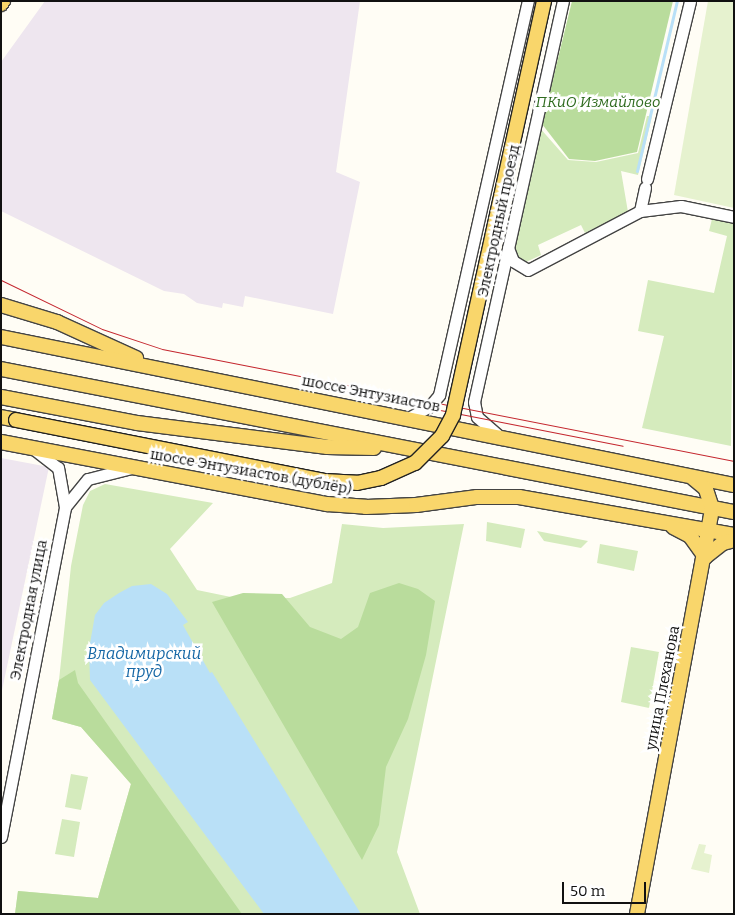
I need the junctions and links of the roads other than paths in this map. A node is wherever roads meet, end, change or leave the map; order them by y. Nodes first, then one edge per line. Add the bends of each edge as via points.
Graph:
1 (528, 1) edge
2 (544, 1) edge
3 (563, 1) edge
4 (690, 1) edge
5 (514, 61) junction
6 (548, 69) junction
7 (640, 211) junction
8 (734, 217) edge
9 (508, 248) junction
10 (1, 305) edge
11 (1, 337) edge
12 (1, 369) edge
13 (166, 370) junction
14 (1, 396) edge
15 (1, 417) edge
16 (408, 418) junction
17 (501, 437) junction
18 (1, 442) edge
19 (33, 449) junction
20 (417, 450) junction
21 (131, 468) junction
22 (690, 477) junction
23 (734, 486) edge
24 (65, 507) junction
25 (712, 508) junction
26 (734, 512) edge
27 (667, 523) junction
28 (708, 530) junction
29 (733, 537) edge
30 (705, 557) junction
31 (1, 837) edge
32 (637, 914) edge

1 - 5 street, Электродный проезд
2 - 15 main road, bridge via 455,406 442,436 415,463 381,478 357,483 324,481
3 - 6 street, Электродный проезд
4 - 7 street
5 - 6 street via 520,55 534,52 546,60
5 - 16 street, Электродный проезд via 439,396 428,407
6 - 9 street, Электродный проезд
7 - 8 street via 681,206
7 - 9 street via 528,270 512,261
9 - 17 street, Электродный проезд via 474,402 477,417
10 - 13 main road via 57,322
11 - 13 main road, шоссе Энтузиастов
12 - 20 main road
13 - 16 main road, шоссе Энтузиастов
14 - 20 main road via 146,424 327,446
16 - 17 main road, шоссе Энтузиастов
17 - 22 main road, шоссе Энтузиастов
18 - 19 main road, шоссе Энтузиастов (дублёр)
19 - 21 main road, шоссе Энтузиастов (дублёр)
19 - 24 street, Электродная улица via 58,468
20 - 25 main road
21 - 24 street, Электродная улица via 88,479
21 - 27 main road, шоссе Энтузиастов (дублёр) via 327,504 366,508 478,497 519,497
22 - 23 main road, шоссе Энтузиастов
22 - 25 main road via 706,490
24 - 31 street, Электродная улица
25 - 26 main road
25 - 28 main road, улица Плеханова
25 - 29 main road
27 - 28 main road, шоссе Энтузиастов (дублёр)
27 - 30 main road via 690,536
28 - 29 main road, шоссе Энтузиастов (дублёр)
28 - 30 main road, улица Плеханова
29 - 30 main road
30 - 32 main road, улица Плеханова

